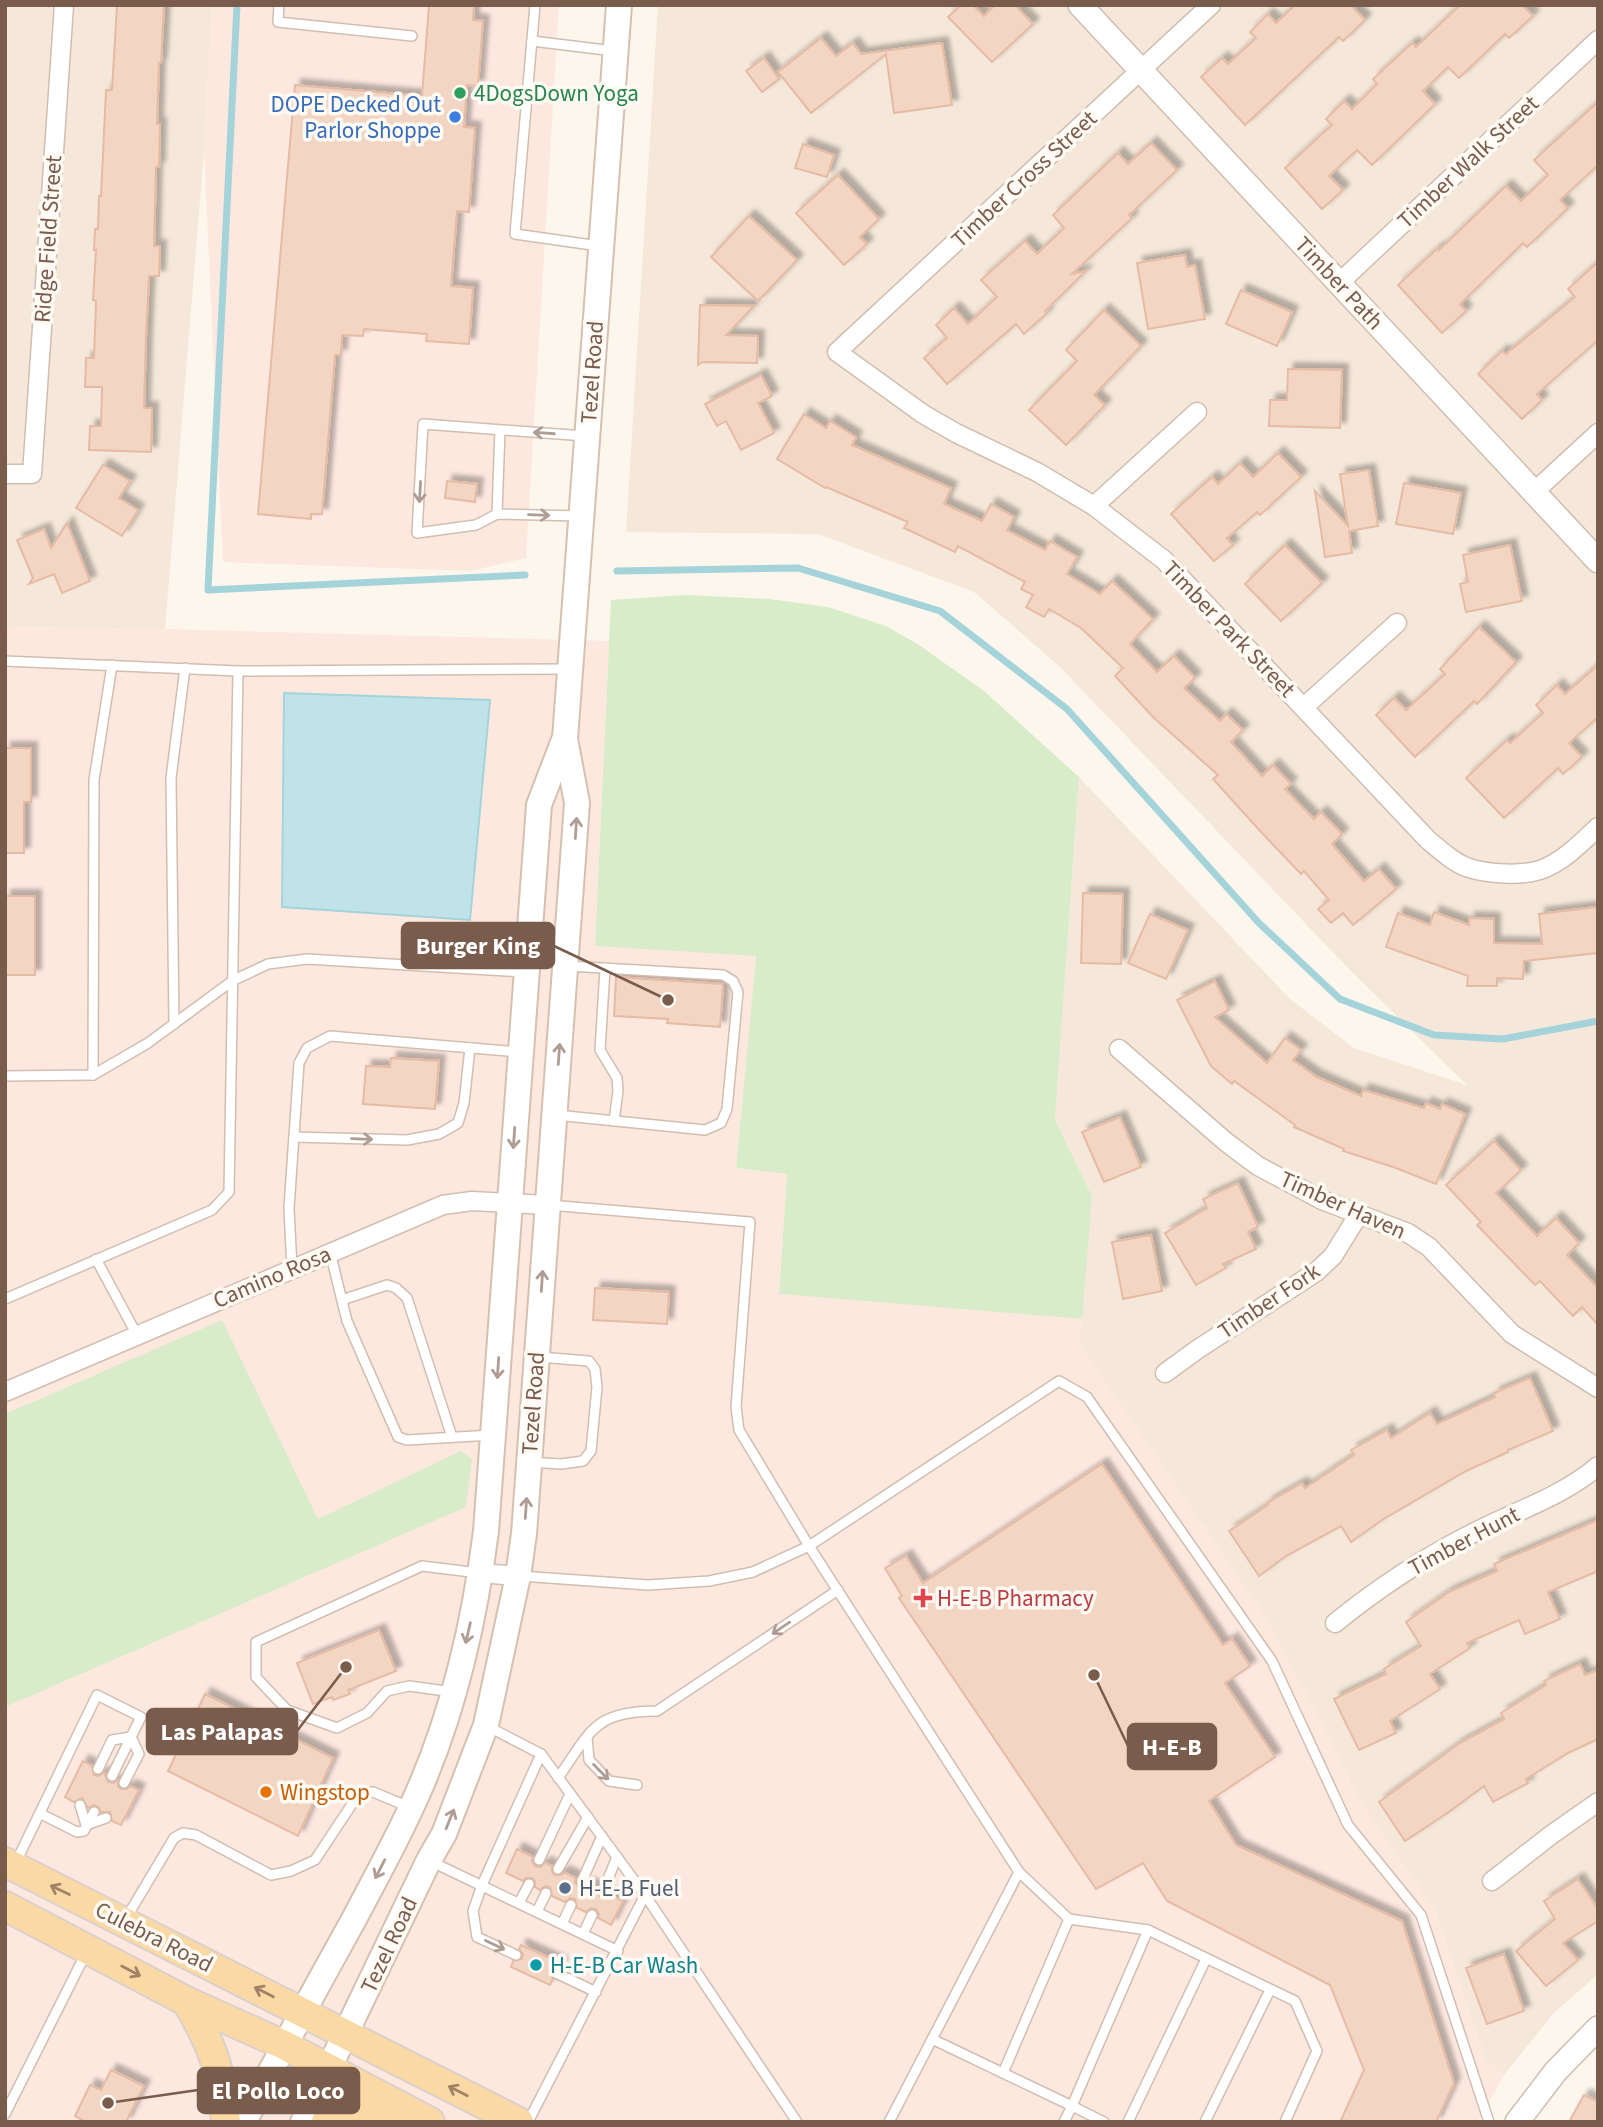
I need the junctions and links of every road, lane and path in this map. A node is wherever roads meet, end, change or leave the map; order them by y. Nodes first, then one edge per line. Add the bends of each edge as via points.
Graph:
1 (65, 5) edge
2 (279, 5) edge
3 (535, 5) edge
4 (619, 5) edge
5 (1080, 5) edge
6 (1211, 5) edge
7 (412, 36) dead end
8 (1598, 40) edge
9 (532, 41) junction
10 (616, 51) junction
11 (1141, 71) junction
12 (601, 246) junction
13 (1339, 283) junction
14 (837, 352) joint
15 (1197, 412) dead end
16 (500, 430) junction
17 (1598, 433) edge
18 (587, 436) junction
19 (5, 474) edge
20 (1534, 492) junction
21 (1094, 506) junction
22 (497, 514) junction
23 (581, 516) junction
24 (1598, 561) edge
25 (1397, 623) dead end
26 (5, 661) edge
27 (112, 666) junction
28 (185, 668) junction
29 (570, 669) junction
30 (238, 671) junction
31 (1304, 707) junction
32 (565, 739) junction
33 (1598, 827) edge
34 (565, 966) junction
35 (605, 969) junction
36 (525, 972) junction
37 (232, 981) junction
38 (174, 1024) junction
39 (470, 1048) junction
40 (1119, 1049) dead end
41 (520, 1052) junction
42 (93, 1075) junction
43 (5, 1076) edge
44 (554, 1115) junction
45 (614, 1121) junction
46 (294, 1137) junction
47 (510, 1202) junction
48 (548, 1205) junction
49 (1359, 1214) junction
50 (330, 1252) junction
51 (96, 1259) junction
52 (292, 1269) junction
53 (5, 1299) edge
54 (342, 1300) junction
55 (136, 1335) junction
56 (537, 1357) junction
57 (1164, 1373) dead end
58 (1598, 1388) edge
59 (5, 1392) edge
60 (493, 1435) junction
61 (452, 1437) junction
62 (529, 1462) junction
63 (1598, 1466) edge
64 (809, 1546) junction
65 (481, 1573) junction
66 (519, 1576) junction
67 (838, 1590) junction
68 (1335, 1623) dead end
69 (454, 1692) junction
70 (486, 1725) junction
71 (131, 1737) junction
72 (587, 1737) junction
73 (541, 1754) junction
74 (97, 1769) dead end
75 (112, 1776) dead end
76 (558, 1778) junction
77 (124, 1783) dead end
78 (637, 1785) dead end
79 (570, 1794) junction
80 (1598, 1802) edge
81 (80, 1805) dead end
82 (411, 1808) junction
83 (94, 1812) dead end
84 (41, 1814) junction
85 (588, 1817) junction
86 (106, 1818) dead end
87 (86, 1825) junction
88 (601, 1836) junction
89 (617, 1857) junction
90 (429, 1860) junction
91 (539, 1860) dead end
92 (10, 1865) edge
93 (558, 1869) dead end
94 (1019, 1872) junction
95 (582, 1881) dead end
96 (1492, 1881) dead end
97 (529, 1884) dead end
98 (482, 1885) junction
99 (603, 1891) dead end
100 (546, 1893) dead end
101 (645, 1895) junction
102 (519, 1903) junction
103 (571, 1905) dead end
104 (5, 1906) edge
105 (537, 1912) junction
106 (592, 1915) dead end
107 (1069, 1919) junction
108 (124, 1922) junction
109 (562, 1924) junction
110 (1148, 1930) junction
111 (583, 1934) junction
112 (88, 1948) junction
113 (618, 1951) junction
114 (516, 1955) dead end
115 (1206, 1959) junction
116 (556, 1973) dead end
117 (1270, 1990) junction
118 (596, 1992) junction
119 (186, 2001) junction
120 (302, 2012) junction
121 (1598, 2028) edge
122 (346, 2035) junction
123 (932, 2039) junction
124 (284, 2045) junction
125 (329, 2069) junction
126 (1003, 2073) junction
127 (400, 2106) junction
128 (1072, 2106) junction
129 (5, 2113) edge
130 (226, 2122) edge
131 (244, 2122) edge
132 (303, 2122) edge
133 (326, 2122) edge
134 (430, 2122) edge
135 (519, 2122) edge
136 (528, 2122) edge
137 (797, 2122) edge
138 (889, 2122) edge
139 (1064, 2122) edge
140 (1104, 2122) edge
141 (1128, 2122) edge
142 (1205, 2122) edge
143 (1285, 2122) edge
144 (1489, 2122) edge
145 (1517, 2122) edge

1 - 19 street, Ridge Field Street via 32,474
2 - 7 lane via 278,22
3 - 9 lane
4 - 10 main road, Tezel Road
5 - 11 street, Timber Path
6 - 11 street, Timber Cross Street
8 - 13 street, Timber Walk Street
9 - 10 lane
9 - 12 lane via 515,234
10 - 12 main road, Tezel Road
11 - 13 street, Timber Path
11 - 14 street, Timber Cross Street
12 - 18 main road, Tezel Road
13 - 20 street, Timber Path
14 - 21 street, Timber Park Street via 923,414
15 - 21 street
18 -> 16 lane
16 - 22 lane
16 -> 22 lane via 423,424 417,533 476,525
17 - 20 street
18 - 23 main road, Tezel Road
20 - 24 street, Timber Path
21 - 31 street, Timber Park Street via 1164,561
22 -> 23 lane
23 - 29 main road, Tezel Road
25 - 31 street
26 - 27 lane
27 - 28 lane
27 - 42 lane via 94,780
28 - 30 lane
28 - 38 lane via 171,778
29 - 30 lane
29 - 32 main road, Tezel Road
30 - 37 lane
31 - 33 street, Timber Park Street via 1428,840 1469,868 1513,874 1540,870 1572,852
34 -> 32 main road, Tezel Road via 578,803
32 - 36 main road, Tezel Road via 539,805
34 - 35 lane
44 -> 34 main road, Tezel Road
35 - 45 lane via 600,1050 617,1078
35 - 45 lane via 723,975 733,981 738,992 727,1109 721,1123 705,1130
36 - 37 lane via 307,959 268,964
36 - 41 main road, Tezel Road
37 - 38 lane
37 - 51 lane via 229,1192 212,1210
38 - 42 lane
39 - 41 lane
46 -> 39 lane via 407,1140 439,1134 458,1123
39 - 46 lane via 330,1036 307,1048 299,1063
40 - 49 street, Timber Haven via 1258,1166
41 -> 47 main road, Tezel Road
42 - 43 lane
44 - 45 lane
44 - 48 main road, Tezel Road
46 - 52 lane via 289,1208
47 - 48 street, Camino Rosa
47 - 50 street, Camino Rosa via 443,1205
47 -> 60 main road, Tezel Road
56 -> 48 main road, Tezel Road
48 - 64 lane via 750,1222 736,1407 739,1430
49 - 57 street, Timber Fork via 1333,1256 1317,1272
49 - 58 street, Timber Haven via 1408,1233 1429,1247 1512,1334
50 - 52 street, Camino Rosa
50 - 54 lane
51 - 53 lane
51 - 55 lane
52 - 55 street, Camino Rosa
54 - 61 lane via 398,1437
54 - 61 lane via 387,1285 407,1298
55 - 59 street, Camino Rosa
56 - 62 main road, Tezel Road
56 - 62 lane via 589,1361 597,1387 591,1451 583,1461
60 - 61 lane
60 - 65 main road, Tezel Road
66 -> 62 main road, Tezel Road
63 - 68 street, Timber Hunt via 1584,1478 1430,1556
64 - 66 lane via 753,1572 709,1581 648,1585
64 - 67 lane
64 - 144 lane via 1059,1381 1087,1397 1272,1661 1348,1825 1421,1915
65 - 66 street
65 -> 69 main road, Tezel Road
65 - 69 lane via 422,1566 256,1642 256,1677 287,1710 337,1728 367,1713 387,1691 409,1686
66 - 70 main road, Tezel Road
67 -> 72 lane via 657,1711 609,1716
67 - 94 lane
69 - 82 main road, Tezel Road
70 - 73 lane
90 -> 70 main road, Tezel Road via 444,1834
71 - 74 lane via 113,1740
71 - 75 lane
71 - 77 lane via 139,1754
71 - 84 lane via 141,1717 97,1695
72 - 76 lane
72 -> 78 lane via 589,1760 609,1781
73 - 76 lane
73 - 98 lane
76 - 79 lane
79 - 85 lane
79 - 91 lane
80 - 96 street
81 - 87 lane
82 - 108 lane via 373,1792 360,1792 315,1860 280,1875 271,1875 196,1835 183,1833 174,1838
82 -> 120 main road, Tezel Road
83 - 87 lane
84 - 87 lane via 77,1832 84,1831
84 - 92 lane
85 - 88 lane
85 - 93 lane
86 - 87 lane
88 - 89 lane
88 - 95 lane
89 - 99 lane
89 - 101 lane
90 - 98 lane
90 - 122 main road, Tezel Road
108 -> 92 main road, Culebra Road
94 - 107 lane
94 - 123 lane
97 - 102 lane
98 - 102 lane
98 -> 114 lane via 473,1911 477,1937
100 - 105 lane
101 - 113 lane
101 - 137 lane
102 - 105 lane
103 - 109 lane
104 - 112 main road, Culebra Road
105 - 109 lane
106 - 111 lane
107 - 110 lane
107 - 126 lane
120 -> 108 main road, Culebra Road
109 - 111 lane
110 - 115 lane
110 - 128 lane
111 - 113 lane
112 -> 119 main road, Culebra Road
112 - 129 lane
113 - 118 lane
115 - 117 lane
115 - 141 lane
116 - 118 lane
117 - 142 lane
117 - 143 lane via 1295,2001 1317,2051
118 - 136 lane
119 - 124 main road, Culebra Road
119 - 130 main road via 214,2054
120 - 122 main road, Culebra Road
120 - 124 main road
121 - 145 street via 1556,2071
122 - 125 main road
135 -> 122 main road, Culebra Road
123 - 126 lane
123 - 138 lane
124 - 125 main road, Culebra Road
124 - 131 main road
125 - 127 main road, Culebra Road
125 - 132 main road
126 - 128 lane
127 - 133 main road
127 - 134 main road, Culebra Road
128 - 139 lane
128 - 140 lane

